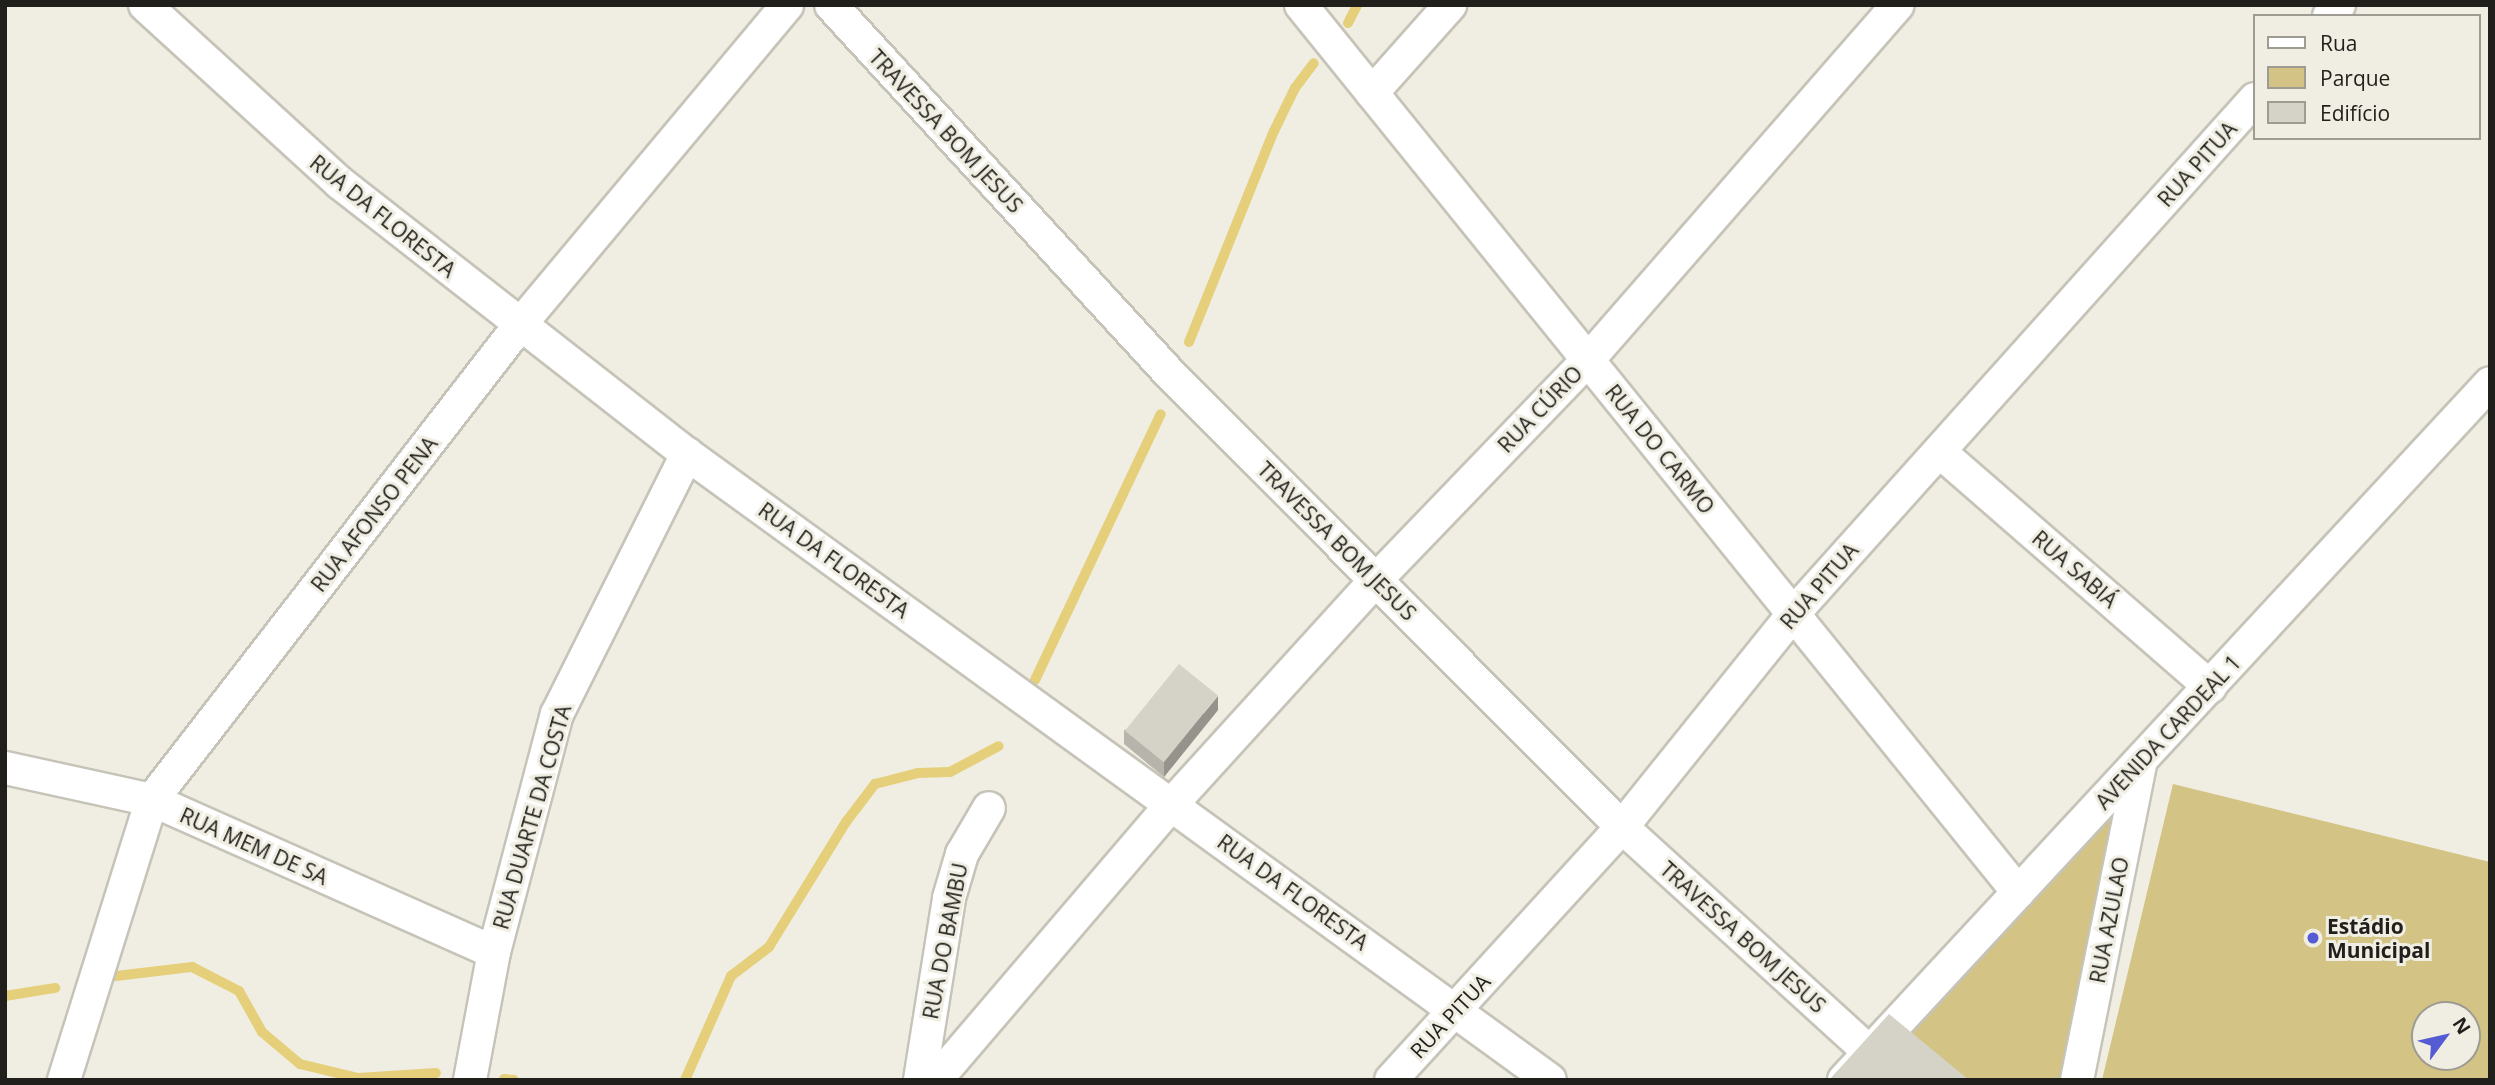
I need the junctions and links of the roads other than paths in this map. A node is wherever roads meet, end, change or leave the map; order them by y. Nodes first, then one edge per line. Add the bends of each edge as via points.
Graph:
1 (145, 5) edge
2 (787, 5) edge
3 (831, 5) edge
4 (1301, 5) edge
5 (1450, 5) edge
6 (1898, 5) edge
7 (1372, 93) junction
8 (2254, 100) edge
9 (519, 326) junction
10 (1588, 360) junction
11 (2490, 383) edge
12 (1940, 452) junction
13 (687, 454) junction
14 (1376, 580) junction
15 (1793, 614) junction
16 (2210, 687) junction
17 (2141, 761) junction
18 (5, 768) edge
19 (152, 800) junction
20 (1172, 804) junction
21 (989, 808) dead end
22 (1622, 827) junction
23 (2018, 892) junction
24 (494, 952) junction
25 (1457, 1010) junction
26 (1869, 1052) junction
27 (64, 1080) edge
28 (470, 1080) edge
29 (920, 1080) edge
30 (936, 1080) edge
31 (1391, 1080) edge
32 (1550, 1080) edge
33 (1844, 1080) edge
34 (2077, 1080) edge

1 - 9 street, RUA DA FLORESTA via 340,183
2 - 9 street, RUA AFONSO PENA
3 - 14 street, TRAVESSA BOM JESUS via 1171,375
4 - 7 street, RUA DO CARMO
5 - 7 street
6 - 10 street, RUA CÚRIO
7 - 10 street, RUA DO CARMO
8 - 12 street, RUA PITUA
9 - 13 street, RUA DA FLORESTA
9 - 19 street, RUA AFONSO PENA
10 - 14 street, RUA CÚRIO
10 - 15 street, RUA DO CARMO
11 - 16 street, AVENIDA CARDEAL 1
12 - 15 street, RUA PITUA
12 - 16 street, RUA SABIÁ
13 - 20 street, RUA DA FLORESTA
13 - 24 street, RUA DUARTE DA COSTA via 557,714
14 - 20 street, RUA CÚRIO
14 - 22 street, TRAVESSA BOM JESUS
15 - 22 street, RUA PITUA
15 - 23 street, RUA DO CARMO
16 - 17 street, AVENIDA CARDEAL 1
17 - 23 street, AVENIDA CARDEAL 1
17 - 34 street, RUA AZULAO
18 - 19 street, RUA MEM DE SA
19 - 24 street, RUA MEM DE SA
19 - 27 street, RUA AFONSO PENA
20 - 25 street, RUA DA FLORESTA
20 - 30 street, RUA CÚRIO
21 - 29 street, RUA DO BAMBU via 962,854 949,898
22 - 25 street, RUA PITUA
22 - 26 street, TRAVESSA BOM JESUS
23 - 26 street, AVENIDA CARDEAL 1
24 - 28 street, RUA DUARTE DA COSTA
25 - 31 street, RUA PITUA
25 - 32 street, RUA DA FLORESTA
26 - 33 street, AVENIDA CARDEAL 1

